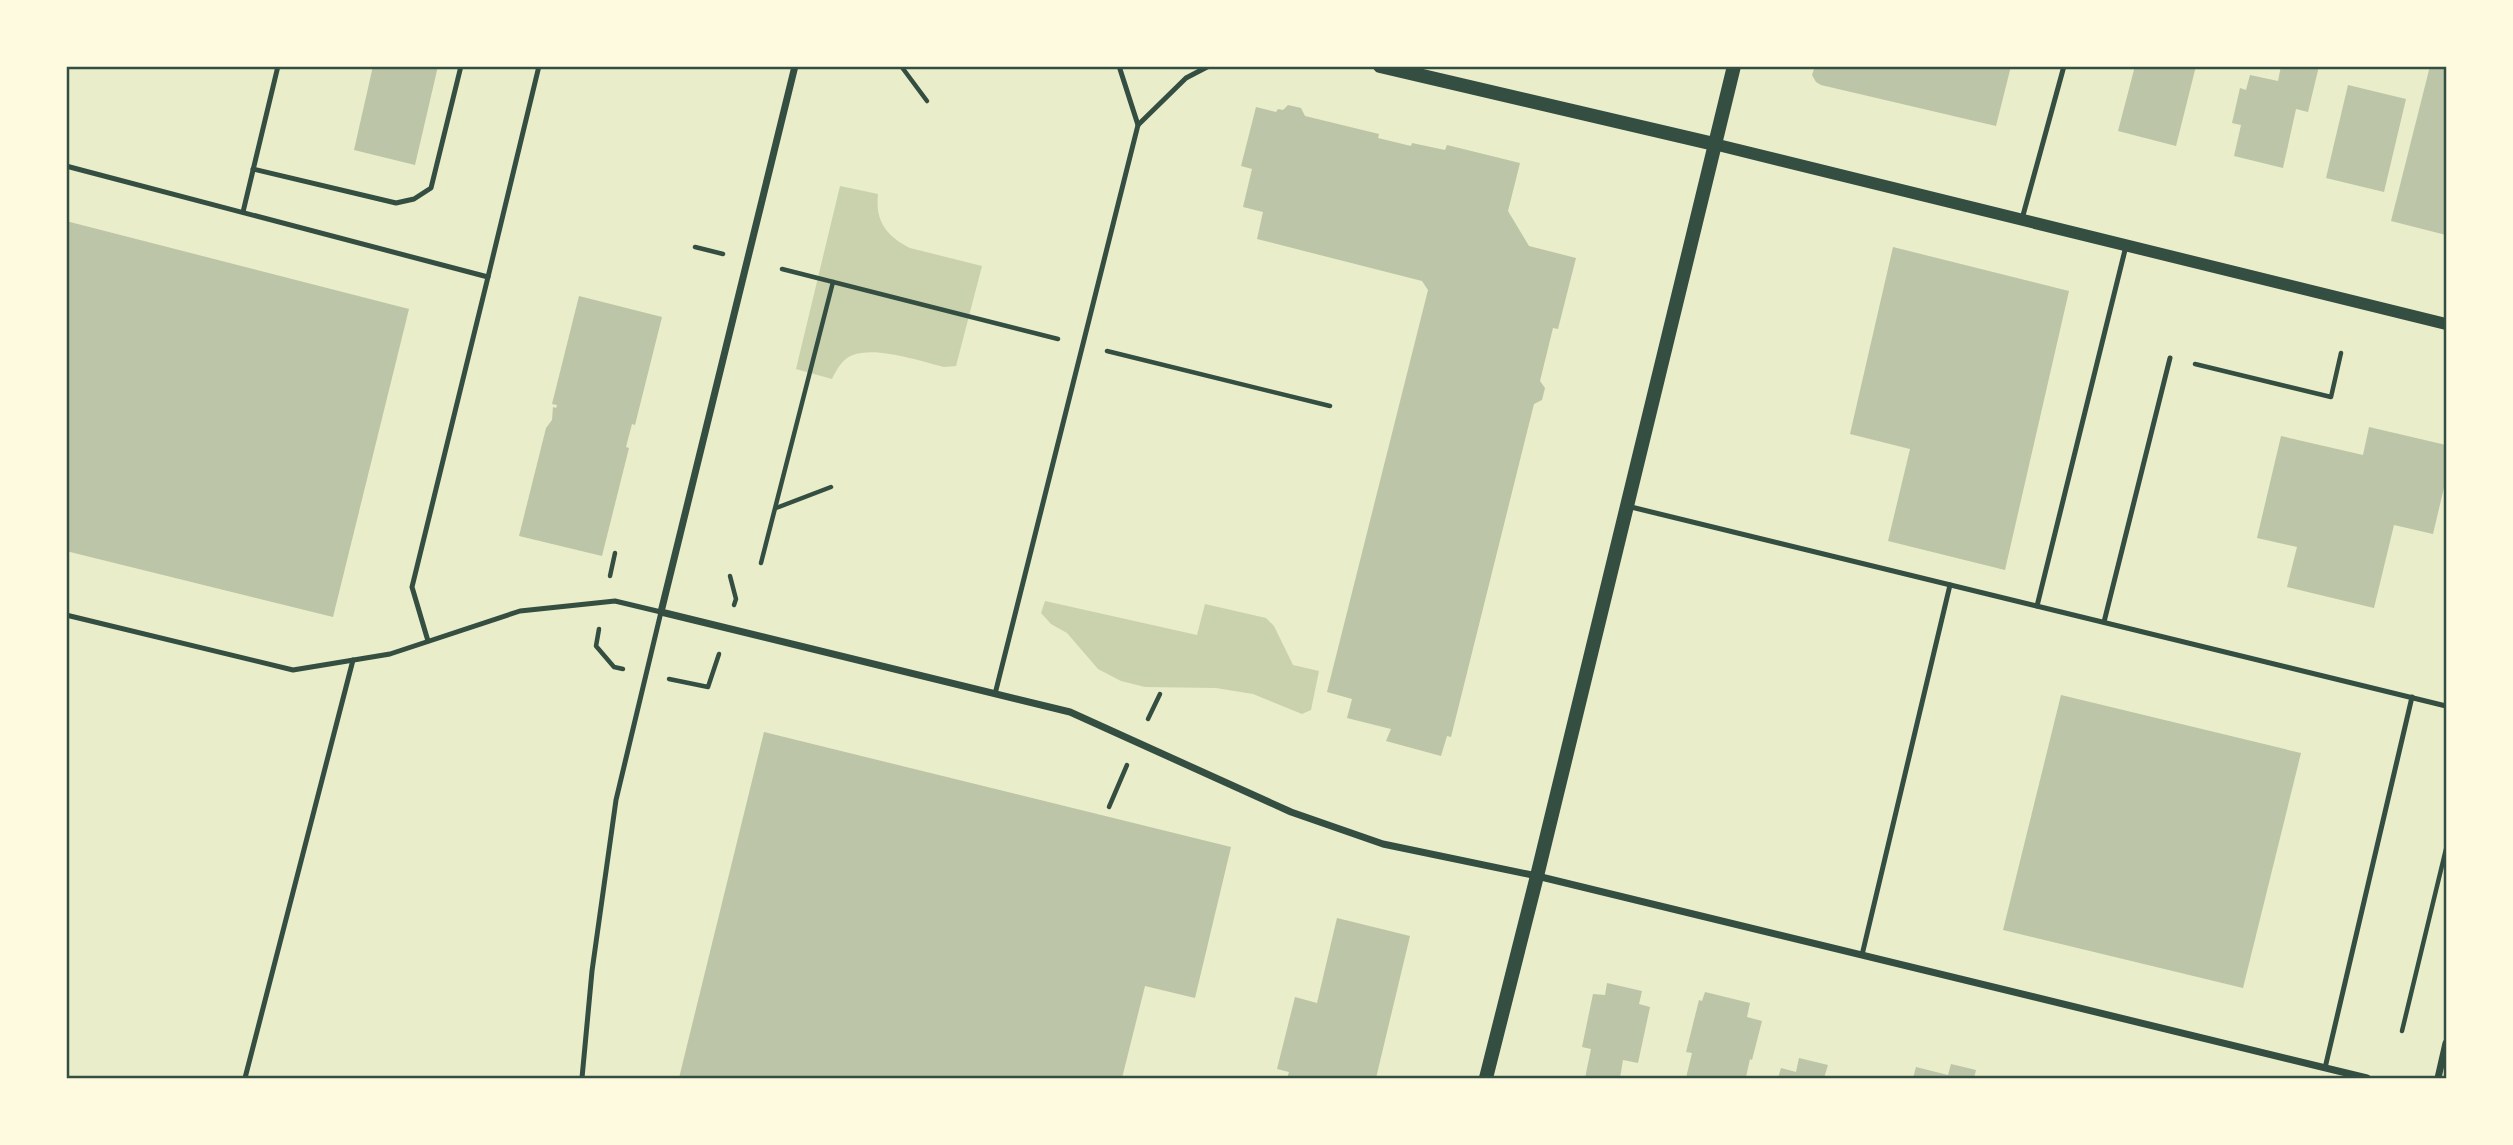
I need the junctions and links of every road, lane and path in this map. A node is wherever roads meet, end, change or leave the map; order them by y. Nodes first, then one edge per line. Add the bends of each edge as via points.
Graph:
1 (278, 66) edge
2 (461, 66) edge
3 (539, 66) edge
4 (795, 66) edge
5 (901, 66) edge
6 (1119, 66) edge
7 (1209, 66) edge
8 (1380, 66) edge
9 (1734, 66) edge
10 (2064, 66) edge
11 (927, 101) dead end
12 (1138, 125) junction
13 (1714, 144) junction
14 (66, 166) edge
15 (253, 169) junction
16 (243, 212) junction
17 (2022, 221) junction
18 (2126, 246) junction
19 (695, 247) dead end
20 (723, 254) dead end
21 (488, 277) junction
22 (833, 282) dead end
23 (2446, 324) edge
24 (2341, 353) dead end
25 (2171, 358) joint
26 (831, 487) dead end
27 (1627, 506) junction
28 (776, 508) junction
29 (761, 563) dead end
30 (1950, 584) junction
31 (2037, 606) junction
32 (661, 612) junction
33 (66, 615) edge
34 (2104, 622) junction
35 (428, 641) junction
36 (353, 660) junction
37 (995, 694) junction
38 (2412, 697) junction
39 (2446, 706) edge
40 (2446, 849) edge
41 (1537, 876) junction
42 (1862, 955) junction
43 (2402, 1031) dead end
44 (2446, 1043) edge
45 (2325, 1068) junction
46 (245, 1079) edge
47 (582, 1079) edge
48 (1486, 1079) edge
49 (2367, 1079) edge
50 (2438, 1079) edge

1 - 15 lane
2 - 15 lane via 431,188 415,199 397,203
3 - 21 lane
4 - 32 street
5 - 11 path
6 - 12 lane
7 - 12 lane via 1186,78
8 - 13 main road
9 - 13 main road
10 - 17 lane
12 - 37 lane
13 - 17 street
13 - 27 main road
14 - 16 lane
15 - 16 lane
16 - 21 lane
17 - 18 street
18 - 23 street
18 - 31 lane
19 - 20 path
21 - 35 lane via 412,587
22 - 28 path
24 - 25 path via 2331,397
25 - 34 lane
26 - 28 path
27 - 30 lane
27 - 41 main road
28 - 29 path
30 - 31 lane
30 - 42 lane
31 - 34 lane
32 - 35 lane via 615,601 520,611
32 - 37 street
32 - 47 lane via 615,800
33 - 36 lane via 293,670
34 - 38 lane
35 - 36 lane
36 - 46 lane
37 - 41 street via 1070,712 1292,811 1383,844
38 - 39 lane
38 - 45 lane
40 - 43 path
41 - 42 street
41 - 48 main road
42 - 45 street
44 - 50 street
45 - 49 street

